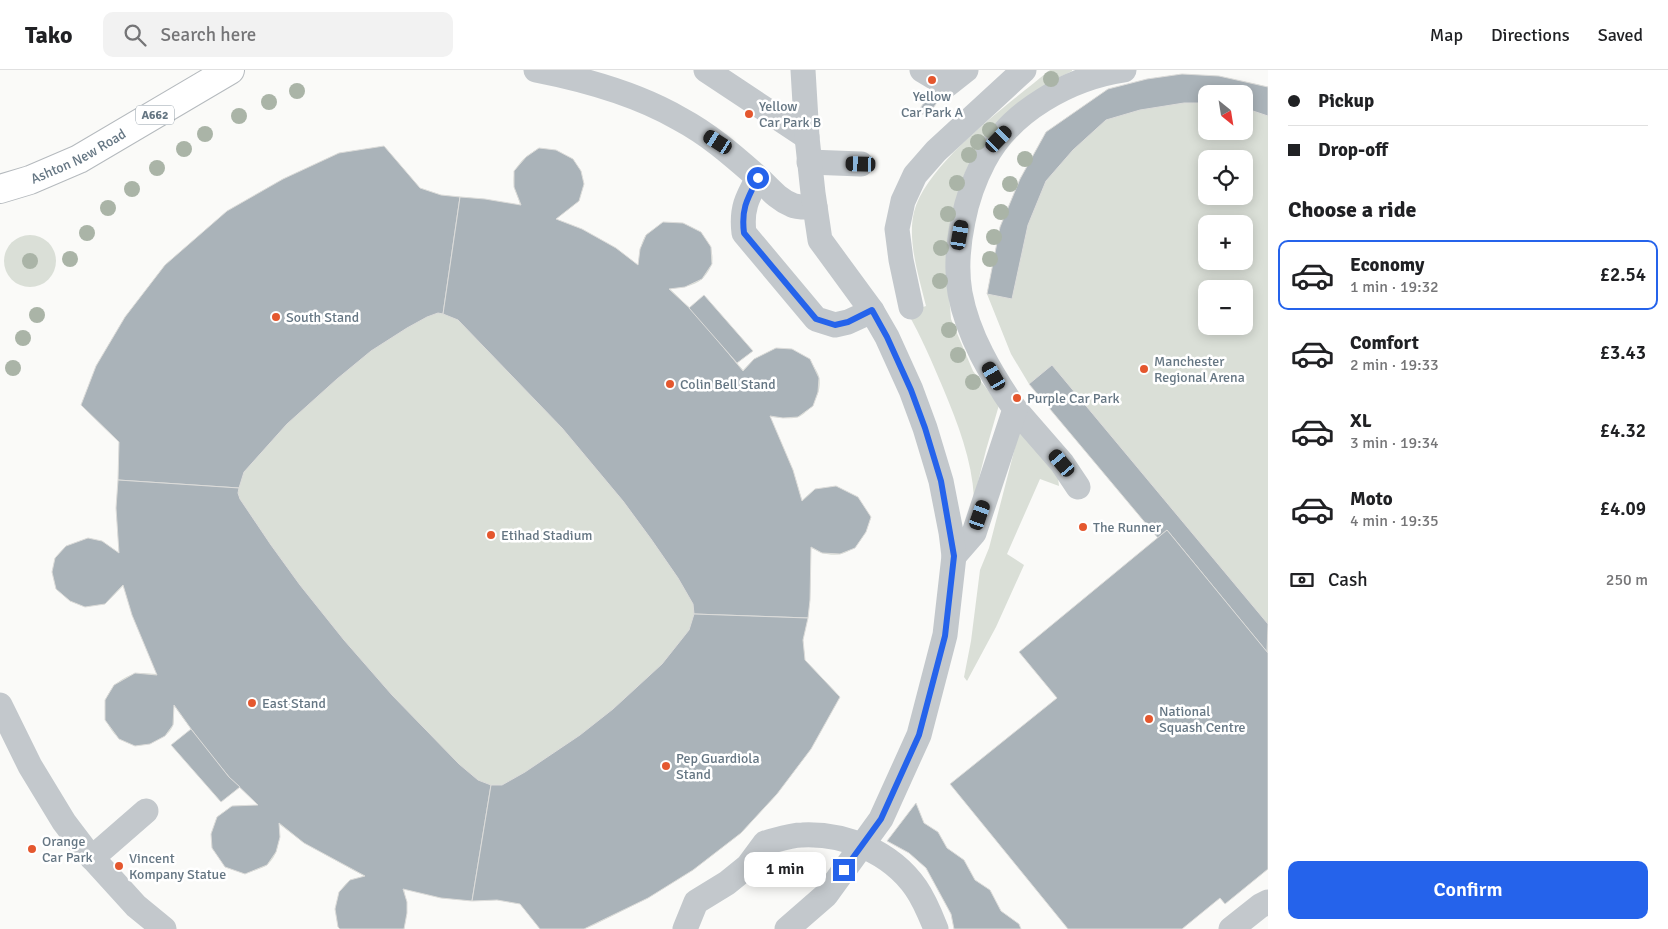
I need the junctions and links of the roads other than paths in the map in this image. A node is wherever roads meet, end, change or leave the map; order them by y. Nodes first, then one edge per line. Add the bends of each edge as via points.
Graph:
1 (230, 70) edge
2 (536, 70) edge
3 (706, 70) edge
4 (803, 70) edge
5 (922, 70) edge
6 (966, 70) edge
7 (1024, 70) edge
8 (1124, 70) edge
9 (807, 137) junction
10 (809, 162) junction
11 (861, 164) dead end
12 (758, 178) junction
13 (0, 189) edge
14 (815, 207) junction
15 (911, 307) dead end
16 (872, 310) junction
17 (1015, 409) junction
18 (1078, 487) dead end
19 (954, 556) junction
20 (0, 705) edge
21 (146, 811) dead end
22 (862, 845) junction
23 (92, 858) junction
24 (1268, 902) edge
25 (164, 929) edge
26 (686, 929) edge
27 (787, 929) edge
28 (936, 929) edge
29 (1231, 929) edge

1 - 13 main road, Ashton New Road / A662 via 79,159
2 - 12 street via 570,76 622,93 680,118 718,142
3 - 9 street
4 - 9 street
5 - 6 street via 947,84
7 - 15 street via 936,151 915,176 903,201 897,229
8 - 17 street via 1074,84 1017,120 985,159 967,200 958,246 960,292 966,320
9 - 10 street
10 - 11 street
10 - 14 street
12 - 14 street via 774,195 794,206
12 - 16 street via 744,207 744,233 816,319 835,325
14 - 16 street via 820,240
16 - 19 street via 911,390 925,428 941,481
17 - 18 street via 1062,463
17 - 19 street via 974,532
19 - 22 street via 945,636 919,735 881,819
20 - 23 street via 30,766 64,822
21 - 23 street
22 - 26 street via 838,837 801,835 765,842 748,866 728,883 696,902
22 - 27 street via 826,896
22 - 28 street via 897,867 915,887
23 - 25 street via 136,906
24 - 29 street

